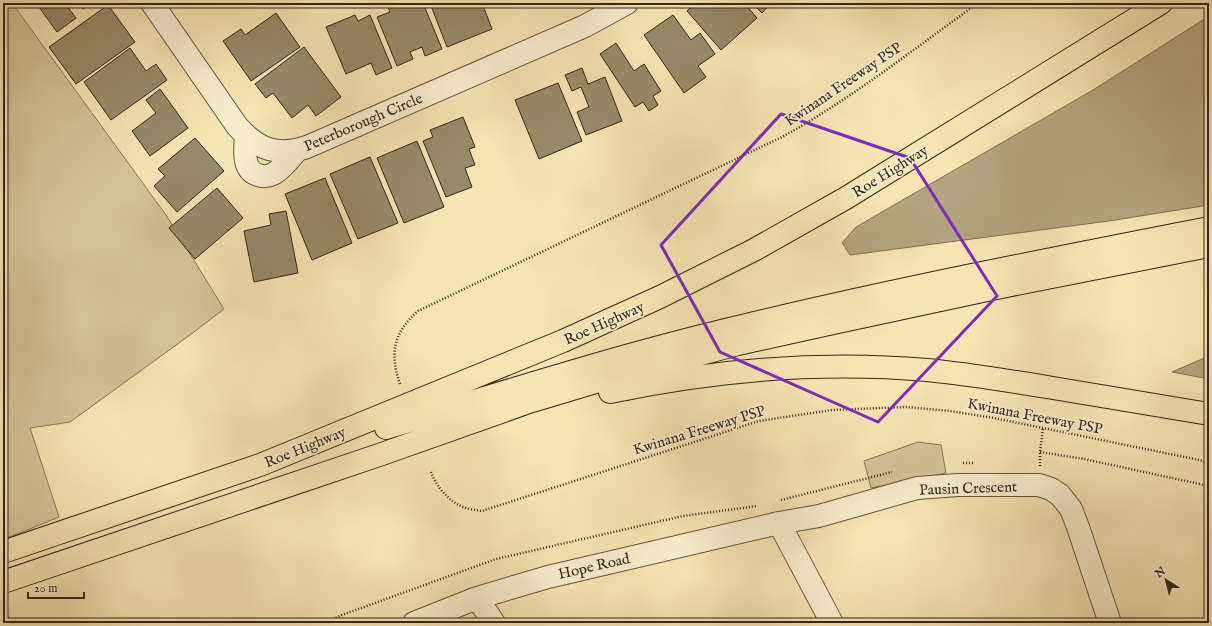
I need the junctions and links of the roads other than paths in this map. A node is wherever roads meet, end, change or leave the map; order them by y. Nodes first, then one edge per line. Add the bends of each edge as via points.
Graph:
1 (152, 3) edge
2 (627, 3) edge
3 (1161, 3) edge
4 (1209, 228) edge
5 (1209, 246) edge
6 (1209, 414) edge
7 (382, 454) junction
8 (260, 466) junction
9 (779, 523) junction
10 (3, 552) edge
11 (3, 582) edge
12 (477, 598) junction
13 (414, 623) edge
14 (494, 623) edge
15 (832, 623) edge
16 (1110, 623) edge

1 - 2 street, Peterborough Circle via 246,137 272,150 298,150 585,26
3 - 8 highway, Roe Highway via 865,186 714,271 563,341
4 - 8 highway via 997,270 734,328 538,382
5 - 7 highway, Roe Highway via 1001,286 738,344 529,402
6 - 7 highway via 954,373 870,367 786,368 703,376 620,390
7 - 11 highway, Roe Highway
8 - 10 highway, Roe Highway
9 - 12 street, Hope Road via 583,568
9 - 15 street
9 - 16 street, Pausin Crescent via 819,516 917,488 1039,485 1060,495 1071,509
12 - 13 street, Hope Road
12 - 14 street

